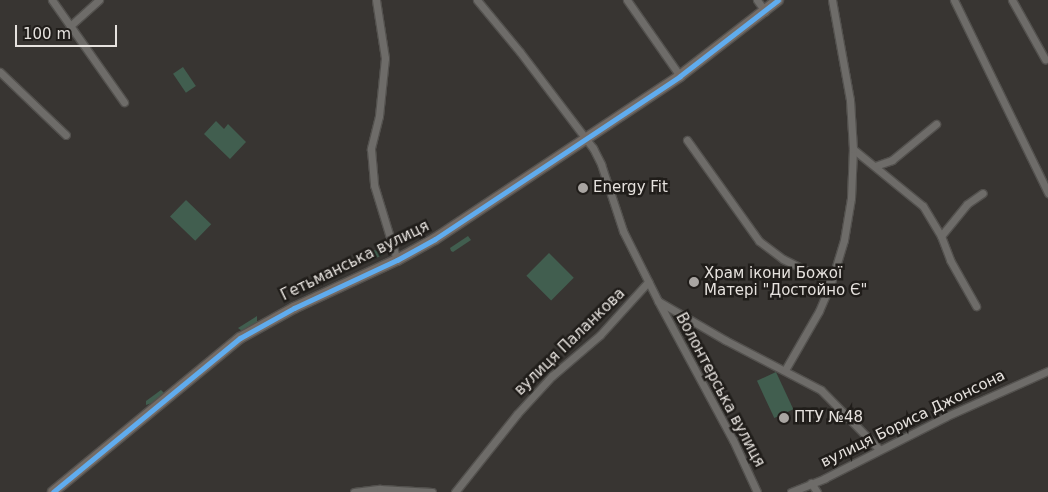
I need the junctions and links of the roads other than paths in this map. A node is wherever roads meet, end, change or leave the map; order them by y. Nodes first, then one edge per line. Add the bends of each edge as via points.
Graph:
1 (52, 0) edge
2 (99, 0) edge
3 (376, 0) edge
4 (477, 0) edge
5 (627, 0) edge
6 (757, 0) edge
7 (778, 0) edge
8 (832, 0) edge
9 (954, 0) edge
10 (1012, 0) edge
11 (765, 11) junction
12 (70, 26) junction
13 (1045, 59) dead end
14 (0, 72) edge
15 (680, 76) junction
16 (124, 102) dead end
17 (936, 124) dead end
18 (66, 135) dead end
19 (587, 140) junction
20 (687, 140) dead end
21 (853, 149) junction
22 (875, 166) junction
23 (983, 193) dead end
24 (1048, 193) edge
25 (941, 236) junction
26 (398, 260) junction
27 (648, 282) junction
28 (832, 283) junction
29 (658, 301) junction
30 (976, 306) dead end
31 (785, 370) junction
32 (1048, 371) edge
33 (879, 449) junction
34 (811, 483) junction
35 (53, 492) edge
36 (354, 492) edge
37 (432, 492) edge
38 (455, 492) edge
39 (757, 492) edge
40 (791, 492) edge
41 (817, 492) edge

1 - 12 street
2 - 12 street
3 - 26 street via 384,58 379,116 371,150 374,185
4 - 19 street, Волонтерська вулиця
5 - 15 street
6 - 11 street
7 - 11 highway, Гетьманська вулиця
8 - 21 street via 850,100
9 - 24 street
10 - 13 street
11 - 15 highway, Гетьманська вулиця
12 - 16 street
14 - 18 street
15 - 19 highway, Гетьманська вулиця
17 - 22 street via 892,160
19 - 26 highway, Гетьманська вулиця
19 - 27 street, Волонтерська вулиця via 601,164 623,231
20 - 28 street via 758,241 783,259
21 - 22 street
21 - 28 street via 851,198
22 - 25 street via 923,206
23 - 25 street via 968,204
25 - 30 street via 950,260
26 - 35 highway, Гетьманська вулиця via 294,308 240,338
27 - 29 street, Волонтерська вулиця
27 - 38 street, вулиця Паланкова via 600,335 552,376 523,407
28 - 31 street
29 - 31 street, Волонтерська вулиця
29 - 39 street, Волонтерська вулиця
31 - 33 street, Волонтерська вулиця via 822,390
32 - 33 street, вулиця Бориса Джонсона
33 - 34 street, вулиця Бориса Джонсона
34 - 40 street, вулиця Бориса Джонсона
34 - 41 street
36 - 37 street via 380,489

